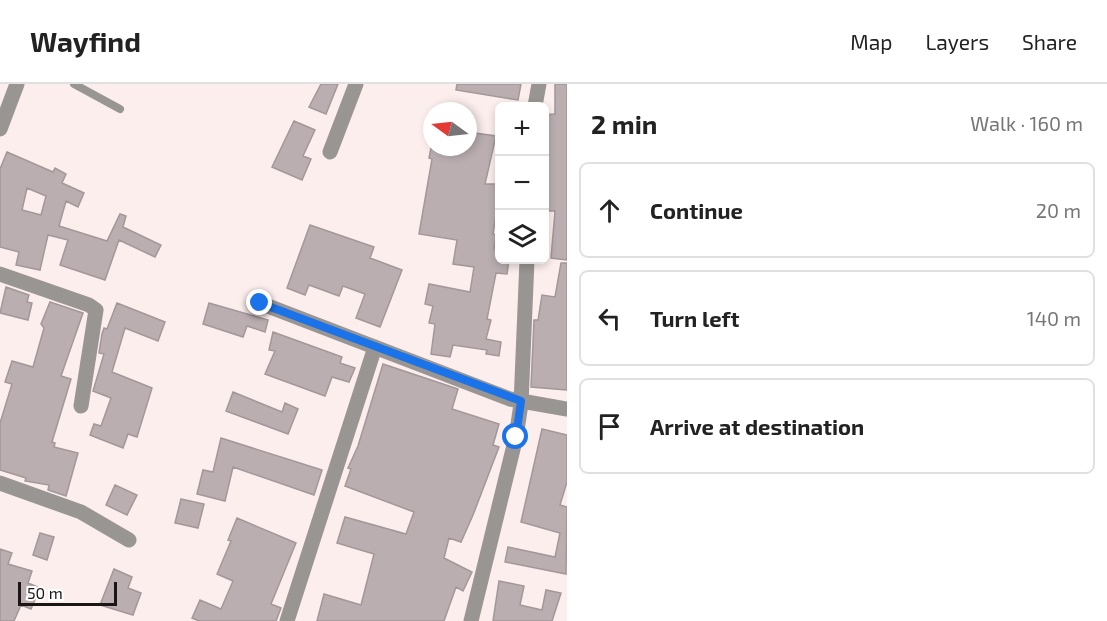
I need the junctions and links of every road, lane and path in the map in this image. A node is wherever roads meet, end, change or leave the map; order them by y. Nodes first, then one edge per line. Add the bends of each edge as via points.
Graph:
1 (17, 84) edge
2 (74, 84) edge
3 (356, 84) edge
4 (539, 84) edge
5 (536, 102) edge
6 (120, 109) dead end
7 (0, 129) edge
8 (330, 152) dead end
9 (527, 264) edge
10 (0, 274) edge
11 (260, 303) dead end
12 (375, 347) junction
13 (521, 401) junction
14 (81, 406) dead end
15 (567, 409) edge
16 (0, 483) edge
17 (129, 540) dead end
18 (287, 621) edge
19 (471, 621) edge

1 - 7 street
2 - 6 lane
3 - 8 street
4 - 5 street
9 - 13 street
10 - 14 street via 96,310
11 - 12 street
12 - 13 street
12 - 18 street
13 - 15 street
13 - 19 street via 516,437
16 - 17 street via 81,512

